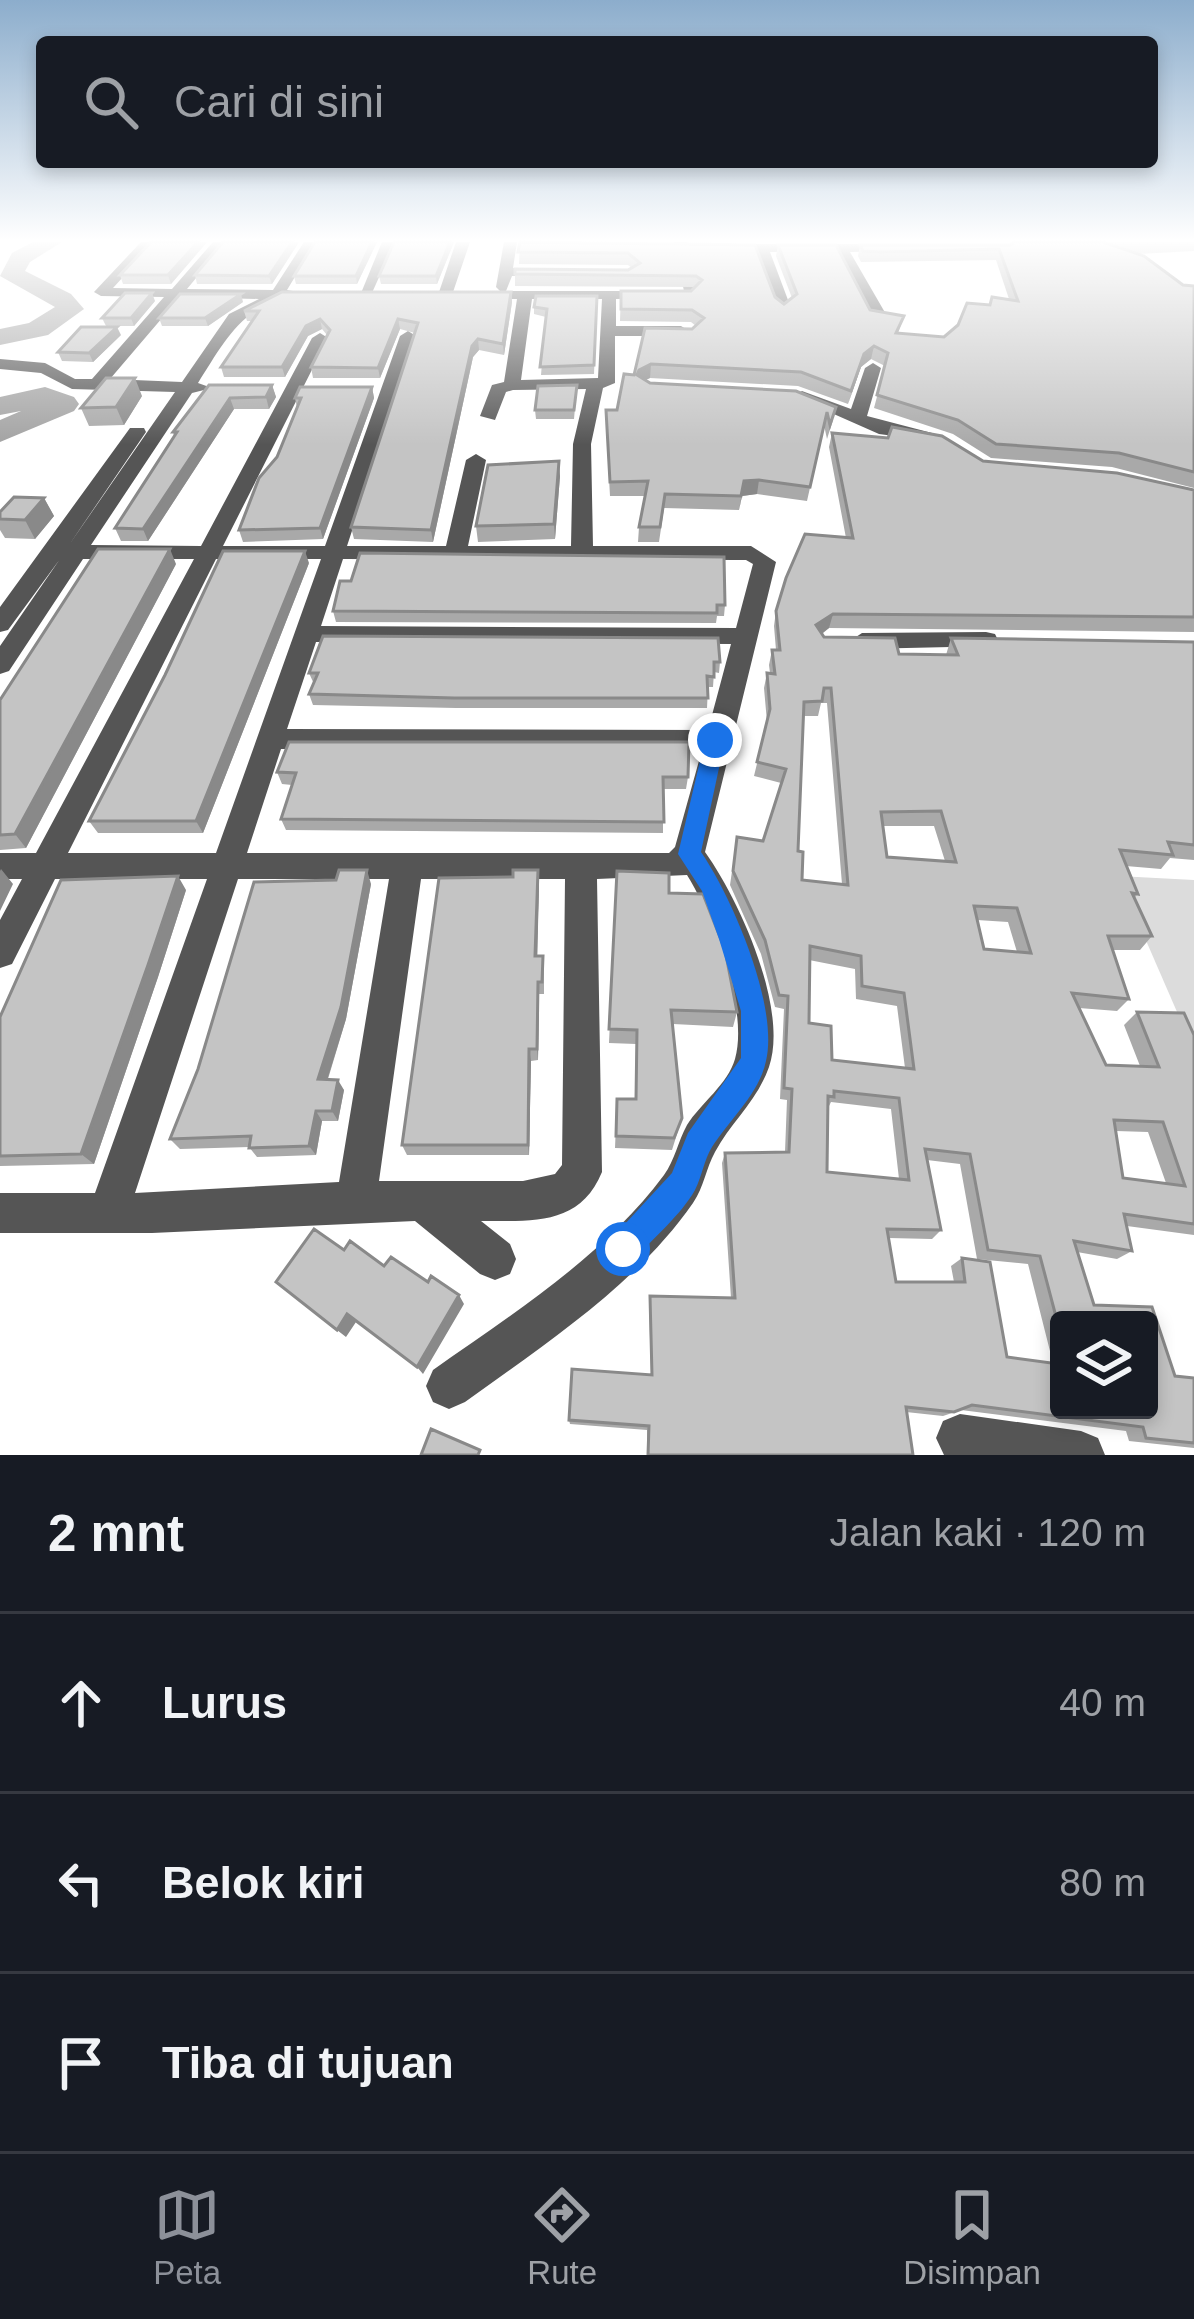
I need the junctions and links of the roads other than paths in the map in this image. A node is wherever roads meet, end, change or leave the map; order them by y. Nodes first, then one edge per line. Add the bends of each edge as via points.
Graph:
1 (162, 310) edge
2 (242, 310) edge
3 (523, 310) edge
4 (609, 310) edge
5 (876, 310) edge
6 (879, 316) edge
7 (609, 331) junction
8 (691, 332) edge
9 (409, 335) edge
10 (320, 338) edge
11 (0, 364) edge
12 (873, 368) dead end
13 (97, 383) junction
14 (512, 385) junction
15 (595, 386) junction
16 (179, 388) junction
17 (231, 388) edge
18 (769, 393) edge
19 (489, 416) dead end
20 (857, 418) junction
21 (945, 442) edge
22 (476, 460) dead end
23 (65, 551) junction
24 (210, 552) junction
25 (333, 552) junction
26 (456, 552) junction
27 (583, 552) junction
28 (0, 624) edge
29 (305, 634) junction
30 (745, 636) junction
31 (1008, 640) edge
32 (829, 641) edge
33 (0, 665) edge
34 (269, 739) junction
35 (715, 740) junction
36 (689, 854) junction
37 (0, 866) edge
38 (43, 866) junction
39 (226, 866) junction
40 (407, 866) junction
41 (581, 866) junction
42 (0, 953) edge
43 (356, 1201) junction
44 (423, 1202) junction
45 (109, 1211) junction
46 (0, 1213) edge
47 (495, 1259) dead end
48 (449, 1386) dead end
49 (960, 1438) dead end
50 (1081, 1455) edge

1 - 13 street
2 - 16 street
3 - 14 street
4 - 7 street
5 - 6 street
7 - 8 street
7 - 15 street via 610,378
9 - 25 street via 381,388
10 - 24 street
11 - 13 street
12 - 20 street
13 - 16 street
14 - 15 street
14 - 19 street via 498,389
15 - 27 street via 582,444
16 - 17 street
16 - 23 street
18 - 20 street
20 - 21 street
22 - 26 street
23 - 24 street
23 - 28 street
23 - 33 street
24 - 25 street
24 - 38 street
25 - 26 street
25 - 29 street
26 - 27 street
27 - 30 street via 758,554 764,562
29 - 30 street
29 - 34 street
30 - 35 street
31 - 32 street
34 - 35 street
34 - 39 street
35 - 36 street
36 - 41 street via 676,866
36 - 48 street via 717,898 753,1011 747,1076 654,1218
37 - 38 street
38 - 39 street
38 - 42 street
39 - 40 street
39 - 45 street
40 - 41 street
40 - 43 street
41 - 44 street via 582,1172 548,1200
43 - 44 street
43 - 45 street
44 - 47 street
45 - 46 street
49 - 50 street

